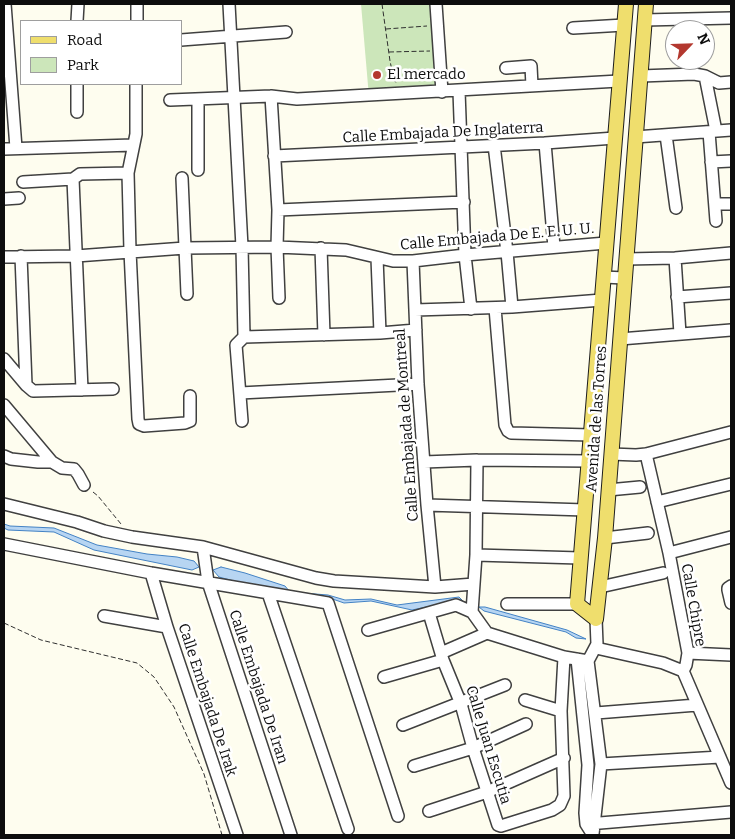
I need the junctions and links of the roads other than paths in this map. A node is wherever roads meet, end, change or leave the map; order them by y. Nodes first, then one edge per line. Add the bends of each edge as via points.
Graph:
1 (5, 4) edge
2 (78, 4) edge
3 (137, 4) edge
4 (229, 4) edge
5 (436, 4) edge
6 (626, 4) edge
7 (646, 4) edge
8 (731, 18) edge
9 (77, 20) edge
10 (137, 20) edge
11 (644, 20) junction
12 (624, 25) junction
13 (572, 28) dead end
14 (286, 32) dead end
15 (232, 36) junction
16 (182, 40) edge
17 (506, 68) dead end
18 (641, 76) junction
19 (705, 76) junction
20 (619, 81) junction
21 (731, 82) edge
22 (77, 85) edge
23 (136, 85) edge
24 (532, 86) junction
25 (459, 91) junction
26 (442, 92) junction
27 (271, 96) junction
28 (234, 98) junction
29 (170, 100) dead end
30 (198, 100) junction
31 (77, 112) dead end
32 (731, 130) edge
33 (712, 132) junction
34 (666, 135) junction
35 (635, 137) junction
36 (615, 138) junction
37 (545, 143) junction
38 (133, 145) junction
39 (462, 146) junction
40 (494, 146) junction
41 (16, 148) junction
42 (4, 149) edge
43 (274, 156) junction
44 (711, 162) junction
45 (731, 162) edge
46 (198, 170) dead end
47 (128, 173) junction
48 (182, 178) dead end
49 (73, 179) junction
50 (23, 182) dead end
51 (19, 198) dead end
52 (4, 199) edge
53 (464, 202) junction
54 (715, 204) junction
55 (731, 204) edge
56 (676, 208) dead end
57 (278, 210) junction
58 (716, 221) dead end
59 (606, 243) junction
60 (242, 247) junction
61 (277, 247) junction
62 (554, 247) junction
63 (185, 248) junction
64 (321, 248) junction
65 (130, 251) junction
66 (507, 252) junction
67 (731, 253) edge
68 (465, 255) junction
69 (22, 256) junction
70 (76, 256) junction
71 (4, 257) edge
72 (377, 258) junction
73 (675, 258) junction
74 (626, 259) junction
75 (413, 261) junction
76 (604, 277) junction
77 (624, 278) junction
78 (731, 293) edge
79 (187, 294) dead end
80 (677, 297) junction
81 (280, 298) dead end
82 (602, 300) junction
83 (512, 307) junction
84 (495, 308) junction
85 (471, 309) junction
86 (415, 310) junction
87 (416, 330) junction
88 (731, 330) edge
89 (380, 333) junction
90 (680, 334) junction
91 (324, 335) junction
92 (244, 337) junction
93 (620, 339) junction
94 (4, 359) edge
95 (418, 384) junction
96 (26, 386) junction
97 (113, 389) dead end
98 (82, 390) junction
99 (240, 393) junction
100 (190, 396) dead end
101 (4, 405) edge
102 (242, 422) dead end
103 (731, 432) edge
104 (591, 435) junction
105 (611, 454) junction
106 (646, 454) junction
107 (4, 456) edge
108 (478, 460) junction
109 (589, 461) junction
110 (52, 462) junction
111 (424, 462) junction
112 (731, 484) edge
113 (84, 485) road end
114 (640, 487) dead end
115 (608, 490) junction
116 (657, 502) junction
117 (4, 504) edge
118 (426, 505) junction
119 (477, 506) junction
120 (585, 510) junction
121 (648, 533) dead end
122 (731, 537) edge
123 (605, 538) junction
124 (4, 544) edge
125 (204, 547) junction
126 (668, 553) junction
127 (476, 555) junction
128 (580, 558) junction
129 (151, 573) junction
130 (663, 573) dead end
131 (208, 582) junction
132 (474, 584) junction
133 (731, 586) edge
134 (434, 587) junction
135 (600, 587) junction
136 (268, 593) junction
137 (731, 603) edge
138 (507, 604) dead end
139 (576, 604) junction
140 (472, 606) junction
141 (429, 613) junction
142 (104, 616) dead end
143 (596, 619) junction
144 (167, 627) junction
145 (368, 630) dead end
146 (487, 633) junction
147 (596, 648) junction
148 (688, 653) junction
149 (731, 655) edge
150 (442, 656) junction
151 (564, 657) junction
152 (583, 660) junction
153 (683, 671) junction
154 (384, 677) dead end
155 (505, 685) dead end
156 (525, 700) dead end
157 (461, 704) junction
158 (696, 705) junction
159 (560, 711) junction
160 (596, 713) junction
161 (526, 724) dead end
162 (403, 725) dead end
163 (473, 748) junction
164 (720, 757) junction
165 (564, 758) junction
166 (601, 764) junction
167 (414, 766) dead end
168 (731, 783) edge
169 (487, 792) junction
170 (429, 811) dead end
171 (731, 812) edge
172 (398, 816) dead end
173 (590, 823) junction
174 (348, 829) dead end
175 (237, 835) edge
176 (291, 835) edge
177 (593, 835) edge

1 - 41 street
2 - 9 street
3 - 10 street
4 - 15 street
5 - 26 street
6 - 12 main road
7 - 11 main road, Avenida de las Torres
8 - 11 street
11 - 18 main road, Avenida de las Torres
12 - 13 street
12 - 20 main road
14 - 15 street
15 - 16 street
15 - 28 street
17 - 24 street via 531,66
18 - 19 street
18 - 35 main road, Avenida de las Torres
19 - 21 street via 719,83
19 - 33 street
20 - 24 street
20 - 36 main road
22 - 31 street
23 - 38 street
24 - 25 street
25 - 26 street
25 - 39 street
26 - 27 street via 297,100
27 - 28 street
27 - 43 street
28 - 30 street
28 - 60 street
29 - 30 street
30 - 46 street
32 - 33 street
33 - 34 street
33 - 44 street
34 - 35 street
34 - 56 street
35 - 74 main road, Avenida de las Torres
36 - 37 street, Calle Embajada De Inglaterra
36 - 59 main road
37 - 40 street, Calle Embajada De Inglaterra
37 - 62 street
38 - 41 street
38 - 47 street
39 - 40 street, Calle Embajada De Inglaterra
39 - 43 street, Calle Embajada De Inglaterra
39 - 53 street
40 - 66 street
41 - 42 street
43 - 57 street
44 - 45 street
44 - 54 street
47 - 49 street via 80,174
47 - 65 street
48 - 63 street
49 - 50 street
49 - 70 street
51 - 52 street
53 - 57 street
53 - 68 street
54 - 55 street
54 - 58 street
57 - 61 street
59 - 62 street, Calle Embajada De E. E. U. U.
59 - 76 main road
60 - 61 street, Calle Embajada De E. E. U. U.
60 - 63 street, Calle Embajada De E. E. U. U.
60 - 92 street
61 - 64 street, Calle Embajada De E. E. U. U.
61 - 81 street
62 - 66 street, Calle Embajada De E. E. U. U.
63 - 65 street, Calle Embajada De E. E. U. U.
63 - 79 street
64 - 72 street, Calle Embajada De E. E. U. U.
64 - 91 street
65 - 70 street, Calle Embajada De E. E. U. U.
65 - 100 street via 139,424 190,421
66 - 68 street, Calle Embajada De E. E. U. U.
66 - 83 street
67 - 73 street
68 - 75 street, Calle Embajada De E. E. U. U.
68 - 85 street
69 - 70 street, Calle Embajada De E. E. U. U.
69 - 71 street, Calle Embajada De E. E. U. U.
69 - 96 street
70 - 98 street
72 - 75 street, Calle Embajada De E. E. U. U.
72 - 89 street
73 - 74 street
73 - 80 street
74 - 77 main road, Avenida de las Torres
75 - 86 street, Calle Embajada de Montreal
76 - 77 street
76 - 82 main road
77 - 93 main road, Avenida de las Torres
78 - 80 street
80 - 90 street
82 - 83 street
82 - 104 main road
83 - 84 street
84 - 85 street
84 - 104 street via 504,425 508,431
85 - 86 street
86 - 87 street, Calle Embajada de Montreal
87 - 89 street
87 - 95 street, Calle Embajada de Montreal
88 - 90 street
89 - 91 street
90 - 93 street
91 - 92 street
92 - 99 street via 236,345
93 - 105 main road, Avenida de las Torres
94 - 96 street
95 - 99 street
95 - 111 street, Calle Embajada de Montreal
96 - 98 street via 33,391
97 - 98 street
99 - 102 street
101 - 110 street
103 - 106 street
104 - 109 main road
105 - 106 street
105 - 115 main road, Avenida de las Torres
106 - 116 street, Calle Chipre
107 - 110 street
108 - 109 street
108 - 111 street
108 - 119 street
109 - 120 main road
110 - 113 street via 62,468 74,469
111 - 118 street, Calle Embajada de Montreal
112 - 116 street
114 - 115 street
115 - 123 main road, Avenida de las Torres
116 - 126 street, Calle Chipre
117 - 125 street via 132,537
118 - 119 street
118 - 134 street, Calle Embajada de Montreal
119 - 120 street
119 - 127 street
120 - 128 main road
121 - 123 street
122 - 126 street
123 - 135 main road, Avenida de las Torres
124 - 129 street
125 - 131 street, Calle Embajada De Iran
125 - 134 street via 334,582
126 - 148 street, Calle Chipre
127 - 128 street
127 - 132 street
128 - 139 main road
129 - 131 street
129 - 144 street, Calle Embajada De Irak
130 - 135 street
131 - 136 street
131 - 176 street, Calle Embajada De Iran
132 - 134 street
132 - 140 street
133 - 137 street via 728,588
135 - 143 main road, Avenida de las Torres
136 - 172 street via 328,604
136 - 174 street
138 - 139 street
139 - 143 main road
140 - 141 street via 456,605
140 - 146 street
141 - 145 street
141 - 150 street, Calle Juan Escutia
142 - 144 street
143 - 147 street, Avenida de las Torres
144 - 175 street, Calle Embajada De Irak
146 - 150 street
146 - 151 street
147 - 152 street
147 - 153 street
148 - 149 street
148 - 153 street, Calle Chipre
150 - 154 street
150 - 157 street, Calle Juan Escutia
151 - 152 street
151 - 159 street
152 - 160 street
152 - 173 street via 588,765 585,813
153 - 158 street
155 - 157 street
156 - 159 street
157 - 162 street
157 - 163 street, Calle Juan Escutia
158 - 160 street
158 - 164 street
159 - 165 street
160 - 166 street
161 - 163 street
163 - 167 street
163 - 169 street, Calle Juan Escutia
164 - 166 street
164 - 168 street
165 - 169 street
165 - 169 street, Calle Juan Escutia via 564,796 560,805 552,810 501,826 497,823
166 - 173 street
169 - 170 street
171 - 173 street
173 - 177 street

